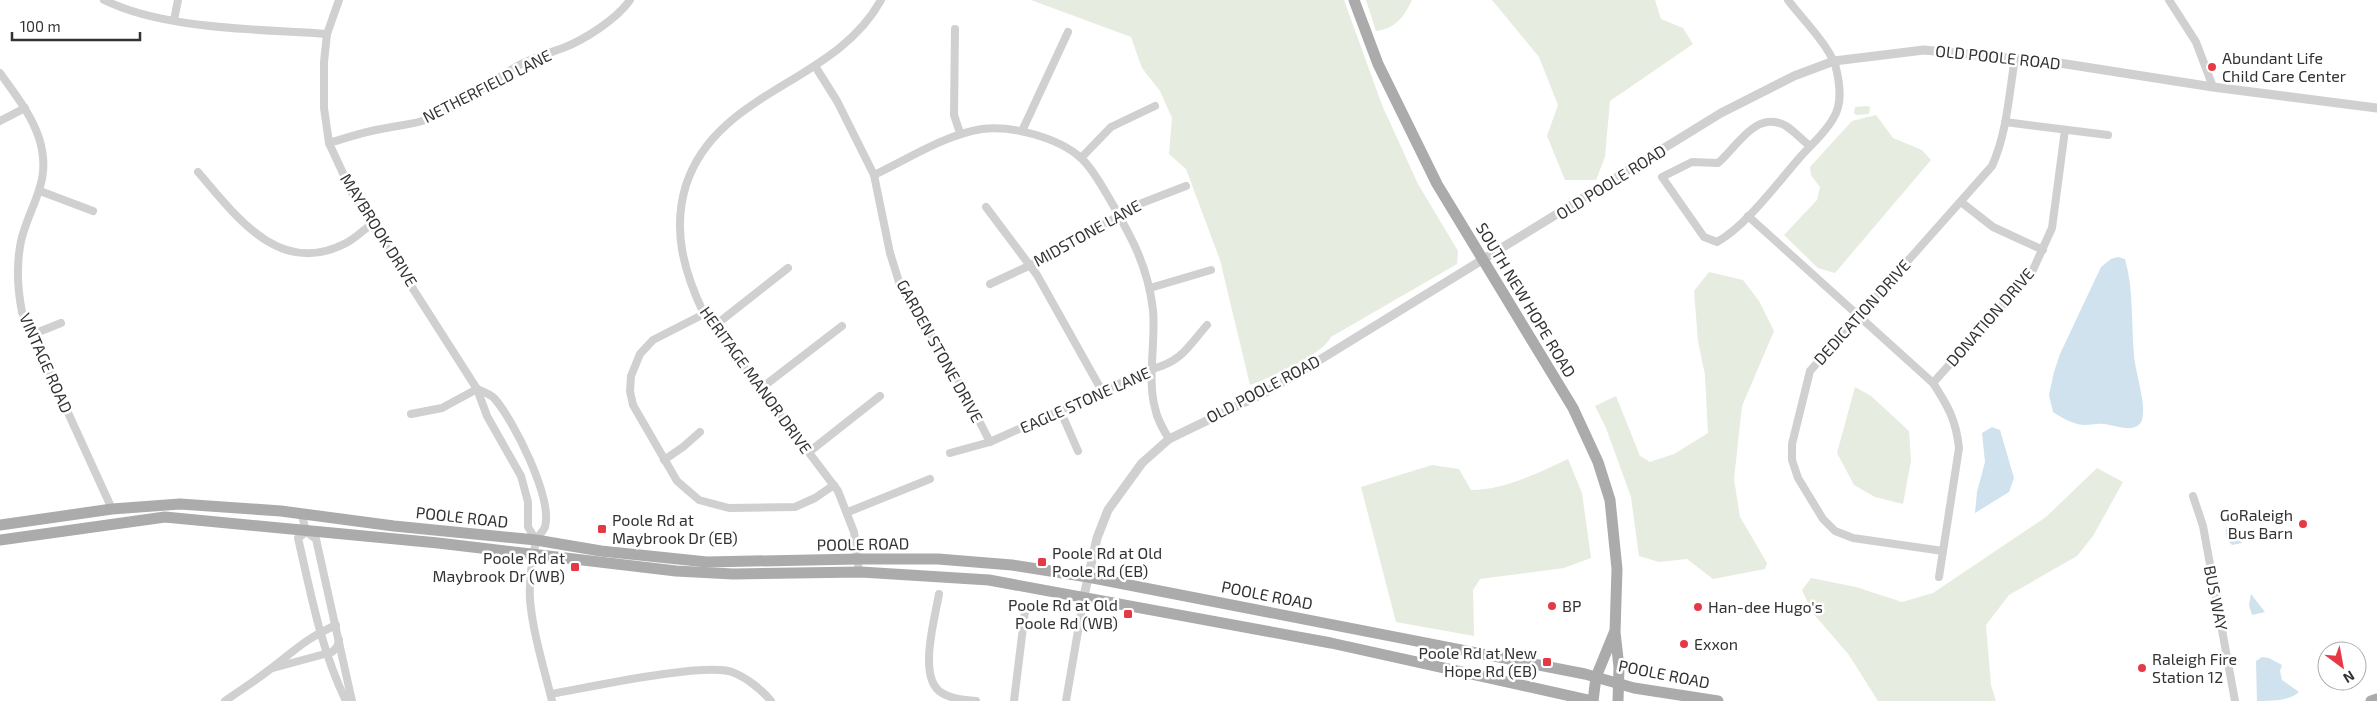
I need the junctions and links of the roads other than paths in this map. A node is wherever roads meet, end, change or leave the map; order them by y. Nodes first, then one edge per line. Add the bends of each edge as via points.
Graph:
1 (104, 0) edge
2 (178, 0) edge
3 (339, 0) edge
4 (630, 0) edge
5 (881, 0) edge
6 (1354, 0) edge
7 (1788, 0) edge
8 (2169, 0) edge
9 (174, 20) junction
10 (955, 29) dead end
11 (1068, 32) dead end
12 (327, 34) junction
13 (2015, 58) junction
14 (1834, 61) junction
15 (815, 66) junction
16 (0, 73) edge
17 (2213, 87) junction
18 (1156, 106) dead end
19 (25, 108) junction
20 (2377, 108) edge
21 (0, 121) edge
22 (2005, 122) junction
23 (2065, 130) junction
24 (1022, 131) junction
25 (960, 133) junction
26 (2108, 135) dead end
27 (329, 143) junction
28 (1810, 146) junction
29 (1081, 158) junction
30 (198, 172) dead end
31 (874, 175) junction
32 (1186, 186) dead end
33 (40, 192) junction
34 (1961, 202) junction
35 (986, 207) dead end
36 (93, 211) dead end
37 (1119, 215) junction
38 (1748, 216) junction
39 (372, 224) junction
40 (2043, 250) junction
41 (1483, 261) junction
42 (1031, 265) junction
43 (788, 268) dead end
44 (1211, 270) dead end
45 (990, 284) dead end
46 (1150, 288) junction
47 (704, 314) junction
48 (1858, 316) junction
49 (61, 323) dead end
50 (1207, 325) dead end
51 (842, 326) dead end
52 (713, 327) junction
53 (31, 335) junction
54 (1152, 369) junction
55 (1932, 383) junction
56 (477, 389) junction
57 (760, 389) junction
58 (1102, 391) junction
59 (880, 396) dead end
60 (1060, 410) junction
61 (411, 414) dead end
62 (700, 432) dead end
63 (1169, 439) junction
64 (990, 442) junction
65 (1078, 451) dead end
66 (809, 452) junction
67 (950, 453) dead end
68 (664, 460) junction
69 (930, 479) dead end
70 (834, 485) junction
71 (2192, 496) dead end
72 (112, 509) junction
73 (848, 512) junction
74 (302, 515) junction
75 (0, 525) edge
76 (306, 532) junction
77 (0, 540) edge
78 (536, 540) junction
79 (1944, 551) junction
80 (535, 554) junction
81 (858, 559) junction
82 (858, 572) junction
83 (1088, 577) junction
84 (1939, 578) dead end
85 (939, 594) dead end
86 (1084, 596) junction
87 (1025, 611) dead end
88 (336, 625) junction
89 (320, 632) junction
90 (1614, 632) junction
91 (339, 639) junction
92 (327, 654) junction
93 (271, 669) junction
94 (1596, 677) junction
95 (1619, 683) junction
96 (552, 697) edge
97 (2377, 699) edge
98 (225, 701) edge
99 (346, 701) edge
100 (352, 701) edge
101 (772, 701) edge
102 (976, 701) edge
103 (1014, 701) edge
104 (1066, 701) edge
105 (1593, 701) edge
106 (1618, 701) edge
107 (1718, 701) edge
108 (2235, 701) edge
109 (2372, 701) edge

1 - 9 street via 120,8
2 - 9 street
3 - 12 street, MAYBROOK DRIVE
4 - 27 street, NETHERFIELD LANE via 609,21 565,47 515,67 422,121
5 - 15 street, HERITAGE MANOR DRIVE via 857,33
6 - 41 main road, SOUTH NEW HOPE ROAD via 1403,118
7 - 14 street
8 - 17 street via 2196,42
9 - 12 street
10 - 25 street via 954,108
11 - 24 street
12 - 27 street, MAYBROOK DRIVE via 324,108
13 - 14 street, OLD POOLE ROAD via 1924,50
13 - 17 street, OLD POOLE ROAD
13 - 22 street, DEDICATION DRIVE
14 - 28 street via 1840,89 1839,105 1834,118
14 - 41 street, OLD POOLE ROAD via 1794,76 1729,109
15 - 31 street, GARDEN STONE DRIVE via 837,101
15 - 47 street, HERITAGE MANOR DRIVE via 727,122 701,154 689,178 681,208 681,250 690,284
16 - 19 street, VINTAGE ROAD
17 - 20 street, OLD POOLE ROAD
18 - 29 street via 1111,127
19 - 21 street
19 - 33 street, VINTAGE ROAD via 42,151
22 - 23 street
22 - 34 street, DEDICATION DRIVE via 1992,166
23 - 26 street
23 - 40 street, DONATION DRIVE via 2052,228
24 - 25 street via 984,129
24 - 29 street via 1058,143
25 - 31 street
27 - 39 street, MAYBROOK DRIVE via 353,194
28 - 38 street
28 - 38 street via 1785,126 1768,121 1752,126 1718,164 1692,162 1662,177 1704,237 1716,242 1731,234
29 - 37 street
30 - 39 street via 248,228 270,243 292,252 327,251 346,244
31 - 64 street, GARDEN STONE DRIVE via 890,254 900,285 953,370
32 - 37 street, MIDSTONE LANE via 1142,202
33 - 36 street
33 - 53 street, VINTAGE ROAD via 25,228 17,266 17,289
34 - 40 street via 1993,228
34 - 48 street, DEDICATION DRIVE
35 - 42 street
37 - 42 street, MIDSTONE LANE
37 - 46 street via 1138,247
38 - 48 street
39 - 56 street, MAYBROOK DRIVE
40 - 55 street, DONATION DRIVE via 2032,272
41 - 63 street, OLD POOLE ROAD via 1275,386
41 - 90 main road, SOUTH NEW HOPE ROAD via 1573,408 1598,462 1610,500 1617,569
42 - 45 street, MIDSTONE LANE
42 - 58 street
43 - 52 street
44 - 46 street
46 - 54 street
47 - 52 street, HERITAGE MANOR DRIVE
47 - 68 street via 653,340 633,368 630,391 633,405
48 - 55 street
48 - 79 street, DEDICATION DRIVE via 1810,371 1792,444 1792,460 1798,478 1822,519 1835,531 1853,538
49 - 53 street
50 - 54 street, EAGLE STONE LANE via 1177,360
51 - 57 street
52 - 57 street, HERITAGE MANOR DRIVE
53 - 72 street, VINTAGE ROAD
54 - 58 street, EAGLE STONE LANE
54 - 63 street via 1154,407
55 - 79 street via 1950,410 1959,448
56 - 61 street via 442,408
56 - 78 street, MAYBROOK DRIVE via 487,416 522,476 528,502 528,527
56 - 78 street, MAYBROOK DRIVE via 493,397 537,476 545,527
57 - 66 street, HERITAGE MANOR DRIVE
58 - 60 street, EAGLE STONE LANE
59 - 66 street
60 - 64 street, EAGLE STONE LANE
60 - 65 street
62 - 68 street
63 - 83 street, OLD POOLE ROAD via 1142,463 1108,510 1097,538
64 - 67 street, EAGLE STONE LANE
66 - 70 street, HERITAGE MANOR DRIVE
68 - 70 street via 684,489 699,500 721,507 786,509 803,504
69 - 73 street
70 - 73 street, HERITAGE MANOR DRIVE
71 - 108 street, BUS WAY via 2203,526
72 - 74 main road, POOLE ROAD via 180,504
72 - 75 main road, POOLE ROAD
73 - 81 street, HERITAGE MANOR DRIVE
74 - 76 street
74 - 78 main road, POOLE ROAD
76 - 77 main road, POOLE ROAD via 165,517
76 - 80 main road, POOLE ROAD
76 - 88 street via 316,539
76 - 89 street via 298,538
78 - 80 street
78 - 81 main road, POOLE ROAD via 583,549 707,562
79 - 84 street
80 - 82 main road, POOLE ROAD via 676,571 733,574
80 - 96 street via 530,599
81 - 82 street, HERITAGE MANOR DRIVE
81 - 83 main road, POOLE ROAD via 938,559 1002,564
82 - 86 main road, POOLE ROAD via 988,580
83 - 86 street, OLD POOLE ROAD
83 - 94 main road, POOLE ROAD
85 - 102 street via 928,664 930,680 940,692
86 - 104 street, OLD POOLE ROAD
86 - 105 main road, POOLE ROAD via 1331,643
87 - 103 street
88 - 89 street
88 - 91 street
89 - 92 street
89 - 93 street
90 - 94 main road, SOUTH NEW HOPE ROAD
90 - 95 main road, SOUTH NEW HOPE ROAD
91 - 92 street via 337,647
91 - 100 street
92 - 93 street
92 - 99 street
93 - 98 street
94 - 95 main road, POOLE ROAD
94 - 105 main road, SOUTH NEW HOPE ROAD
95 - 106 main road, SOUTH NEW HOPE ROAD
95 - 107 main road, POOLE ROAD
96 - 101 street via 682,672 717,670 732,672
97 - 109 main road

